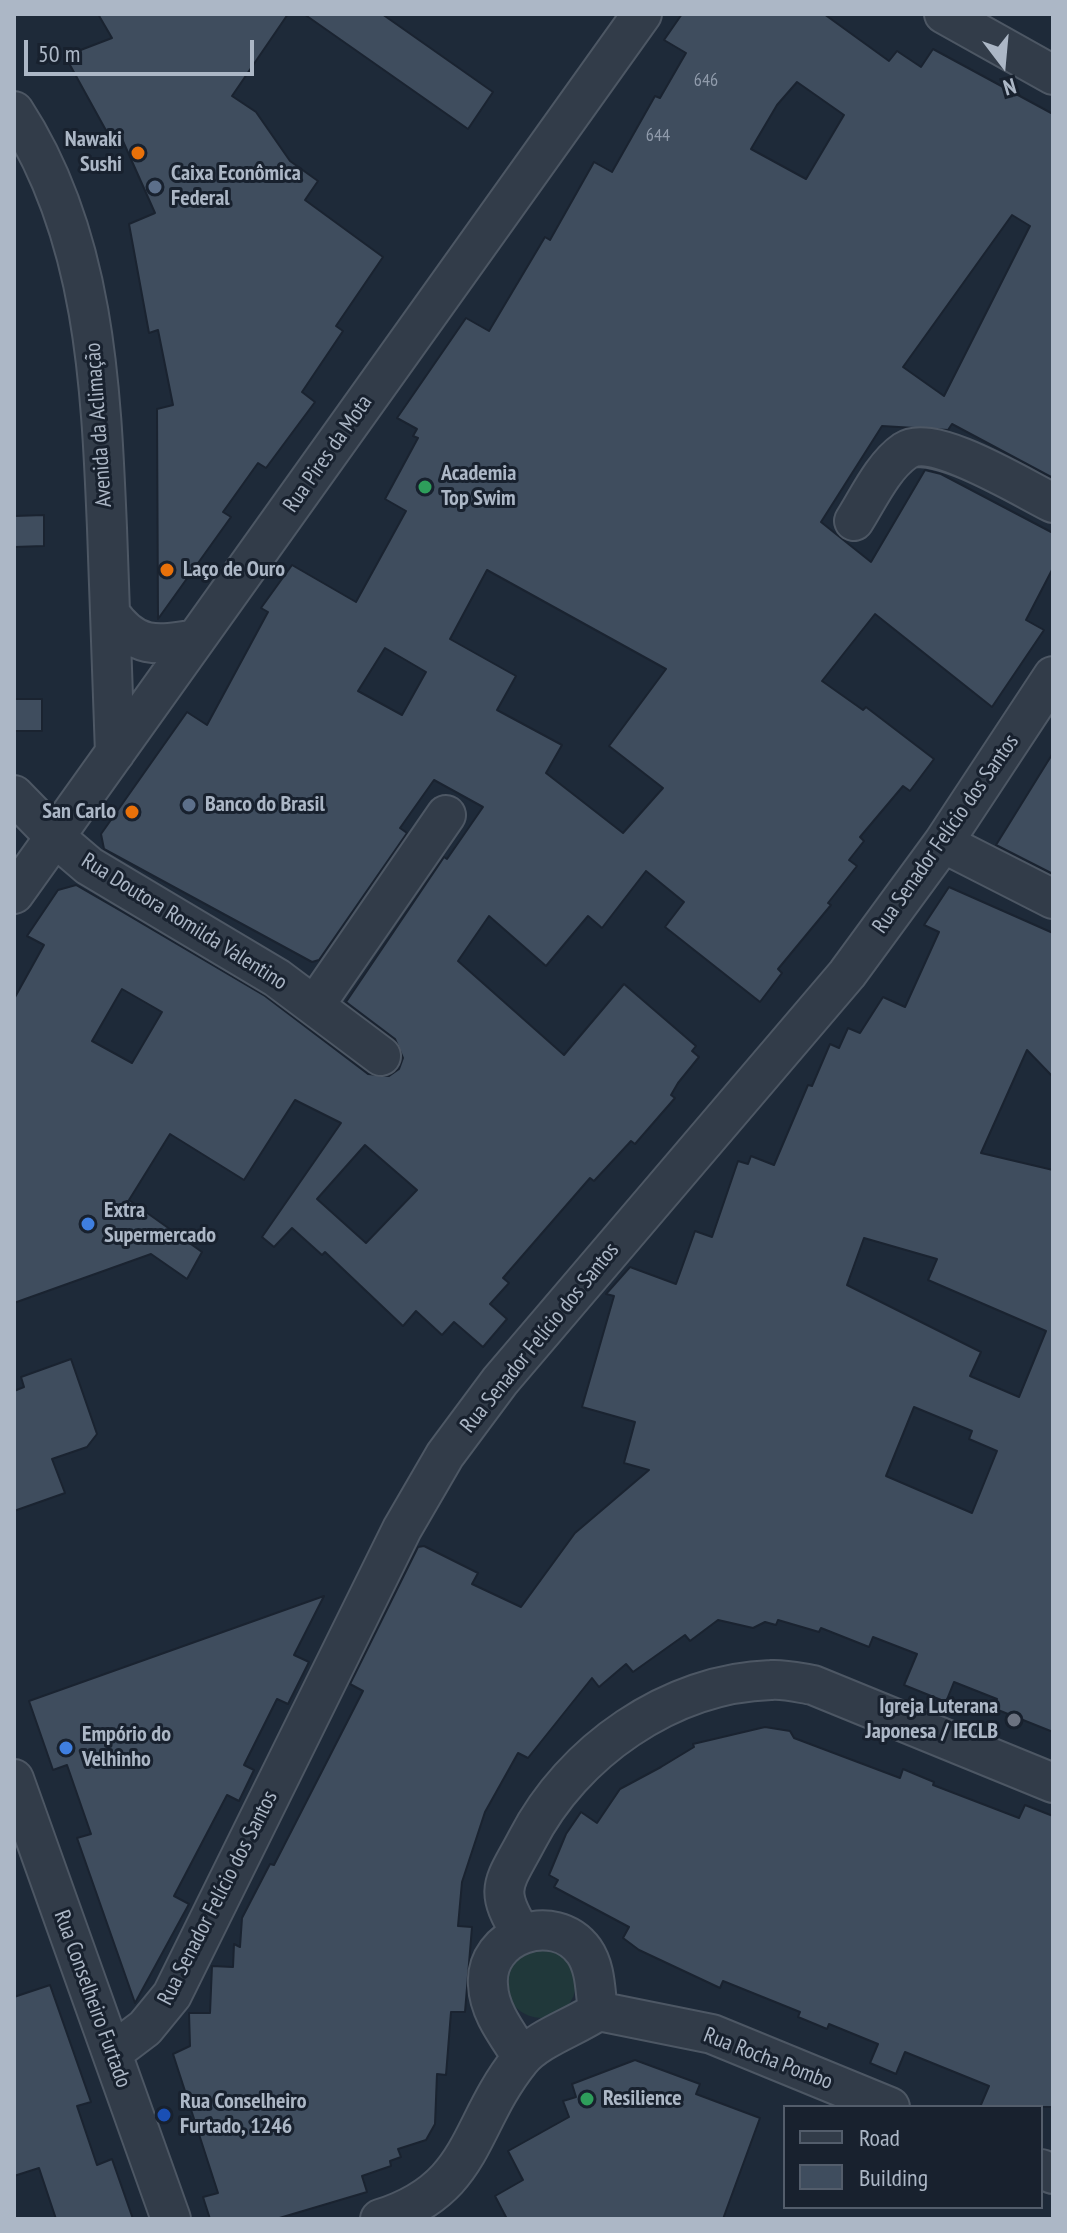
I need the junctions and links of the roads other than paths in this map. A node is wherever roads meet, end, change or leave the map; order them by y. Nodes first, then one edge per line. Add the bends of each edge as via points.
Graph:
1 (642, 14) edge
2 (944, 14) edge
3 (1053, 75) edge
4 (14, 111) edge
5 (1053, 503) edge
6 (854, 521) dead end
7 (110, 613) junction
8 (196, 639) junction
9 (1053, 676) edge
10 (115, 753) junction
11 (14, 795) edge
12 (446, 815) dead end
13 (55, 837) junction
14 (943, 843) junction
15 (14, 894) edge
16 (1053, 899) edge
17 (315, 1005) junction
18 (381, 1056) dead end
19 (14, 1779) edge
20 (1053, 1783) edge
21 (521, 1933) junction
22 (598, 2011) junction
23 (112, 2053) junction
24 (522, 2057) junction
25 (885, 2105) edge
26 (171, 2219) edge
27 (380, 2219) edge

1 - 8 street, Rua Pires da Mota
2 - 3 street
4 - 7 street, Avenida da Aclimação via 63,208 88,296 102,425
5 - 6 street via 949,452 925,446 908,448 895,459
7 - 8 street via 125,632 142,641
7 - 10 street, Avenida da Aclimação
8 - 10 street, Rua Pires da Mota
9 - 14 street, Rua Senador Felício dos Santos
10 - 13 street, Rua Pires da Mota
11 - 13 street, Rua Doutora Romilda Valentino
12 - 17 street
13 - 15 street, Rua Pires da Mota
13 - 17 street, Rua Doutora Romilda Valentino via 89,866
14 - 16 street
14 - 23 street, Rua Senador Felício dos Santos via 847,974 500,1381 445,1455 402,1529 172,1995 145,2028
17 - 18 street, Rua Doutora Romilda Valentino
19 - 23 street, Rua Conselheiro Furtado
20 - 21 street via 813,1685 772,1680 724,1686 675,1703 619,1733 572,1774 534,1826 503,1888 506,1910
21 - 22 street via 555,1931 583,1950 592,1966
21 - 24 street via 496,1953 487,1983 496,2014
22 - 24 street
22 - 25 street, Rua Rocha Pombo via 712,2034
23 - 26 street, Rua Conselheiro Furtado
24 - 27 street via 488,2109 470,2153 435,2193

